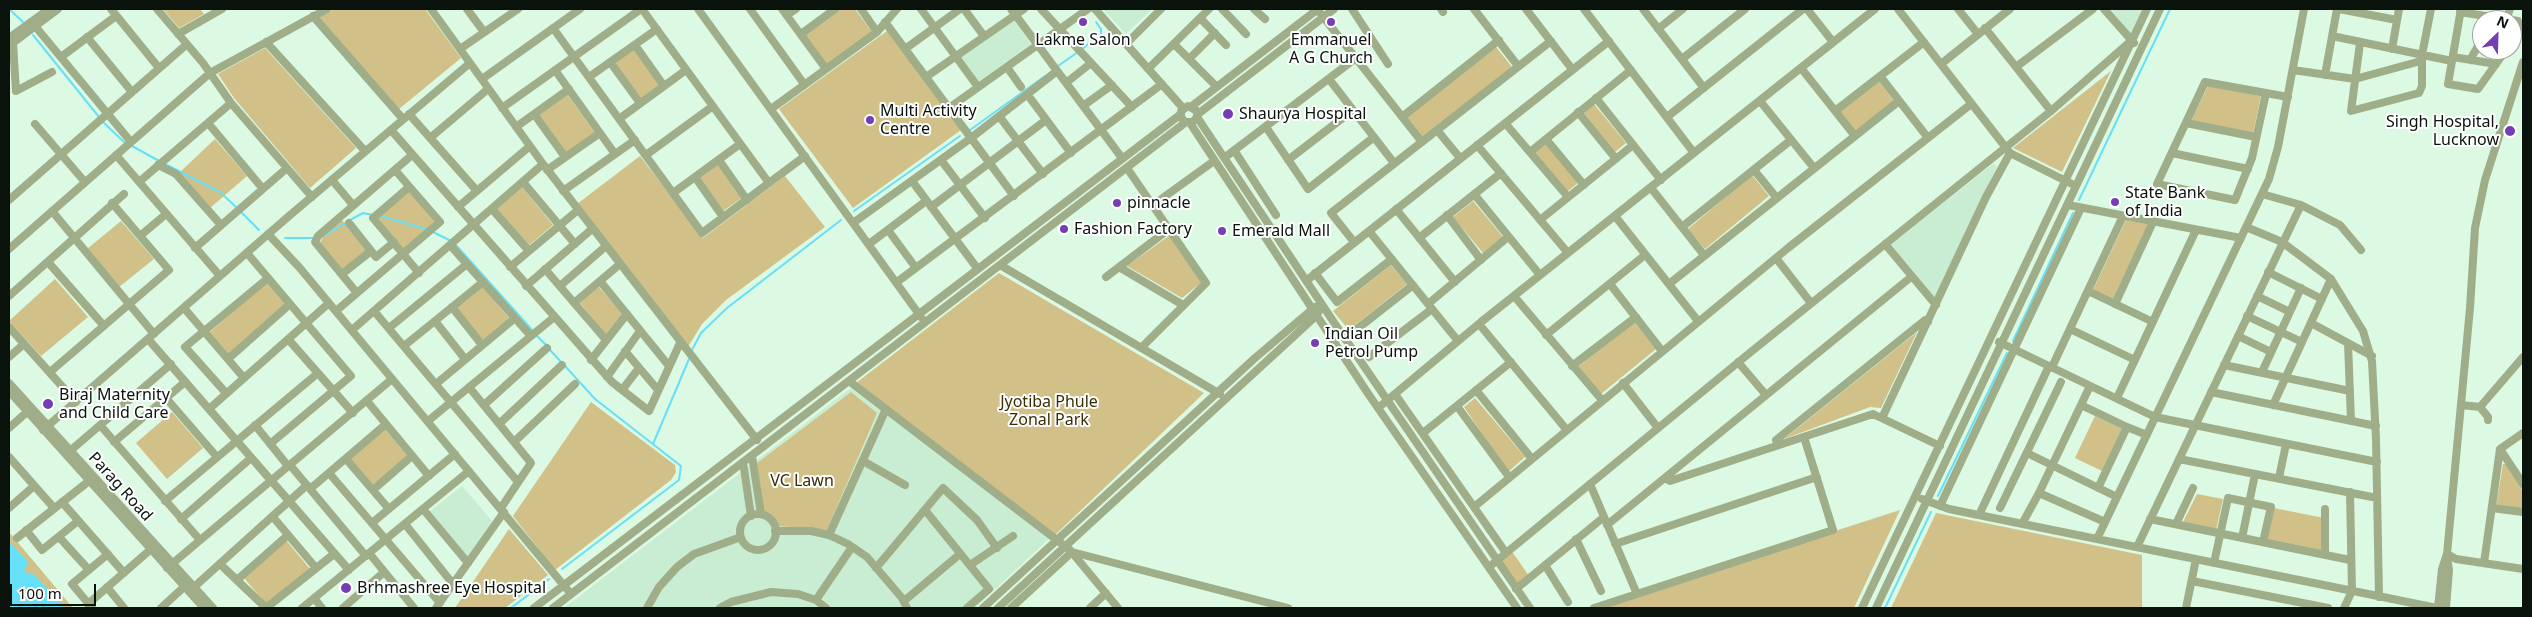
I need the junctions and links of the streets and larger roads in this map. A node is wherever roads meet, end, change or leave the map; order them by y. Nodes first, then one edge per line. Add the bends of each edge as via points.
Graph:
1 (48, 9) edge
2 (58, 9) edge
3 (111, 9) edge
4 (157, 9) edge
5 (204, 9) edge
6 (222, 9) edge
7 (327, 9) edge
8 (431, 9) edge
9 (467, 9) edge
10 (518, 9) edge
11 (580, 9) edge
12 (642, 9) edge
13 (698, 9) edge
14 (750, 9) edge
15 (796, 9) edge
16 (835, 9) edge
17 (861, 9) edge
18 (921, 9) edge
19 (960, 9) edge
20 (964, 9) edge
21 (1024, 9) edge
22 (1041, 9) edge
23 (1088, 9) edge
24 (1095, 9) edge
25 (1161, 9) edge
26 (1209, 9) edge
27 (1222, 9) edge
28 (1254, 9) edge
29 (1318, 9) edge
30 (1334, 9) edge
31 (1352, 9) edge
32 (1474, 9) edge
33 (1526, 9) edge
34 (1584, 9) edge
35 (1643, 9) edge
36 (1683, 9) edge
37 (1745, 9) edge
38 (1803, 9) edge
39 (1807, 9) edge
40 (1875, 9) edge
41 (1898, 9) edge
42 (1958, 9) edge
43 (2009, 9) edge
44 (2093, 9) edge
45 (2104, 9) edge
46 (2147, 9) edge
47 (2160, 9) edge
48 (2304, 9) edge
49 (2338, 9) edge
50 (2399, 9) edge
51 (2430, 9) edge
52 (893, 10) edge
53 (2369, 11) edge
54 (2461, 11) edge
55 (785, 12) edge
56 (1013, 12) edge
57 (116, 16) junction
58 (209, 16) junction
59 (313, 16) junction
60 (1324, 17) junction
61 (1200, 18) junction
62 (1264, 19) dead end
63 (2397, 20) junction
64 (885, 22) junction
65 (35, 26) junction
66 (935, 27) junction
67 (553, 28) junction
68 (1985, 28) junction
69 (657, 29) junction
70 (1060, 29) junction
71 (1658, 29) junction
72 (484, 32) junction
73 (877, 32) junction
74 (178, 34) junction
75 (800, 34) junction
76 (1215, 34) junction
77 (1246, 34) dead end
78 (1978, 34) junction
79 (984, 36) junction
80 (2332, 36) junction
81 (88, 38) junction
82 (1499, 40) junction
83 (1551, 41) junction
84 (1608, 41) junction
85 (2131, 41) junction
86 (10, 42) edge
87 (266, 42) junction
88 (1833, 42) junction
89 (1924, 42) junction
90 (2360, 43) junction
91 (187, 44) junction
92 (1037, 44) junction
93 (1126, 44) junction
94 (1174, 44) junction
95 (635, 45) junction
96 (1226, 45) dead end
97 (2142, 47) junction
98 (460, 49) junction
99 (905, 49) junction
100 (2392, 49) junction
101 (956, 56) junction
102 (2472, 56) edge
103 (61, 57) junction
104 (574, 57) junction
105 (1356, 58) junction
106 (2422, 58) junction
107 (1189, 59) junction
108 (1682, 59) junction
109 (2452, 59) junction
110 (2470, 60) junction
111 (2499, 60) edge
112 (610, 62) junction
113 (2523, 62) edge
114 (470, 63) junction
115 (1091, 63) junction
116 (1388, 64) dead end
117 (1940, 64) junction
118 (2496, 64) junction
119 (1518, 66) junction
120 (1007, 67) junction
121 (2016, 67) junction
122 (159, 68) junction
123 (1801, 68) junction
124 (826, 69) junction
125 (1148, 69) junction
126 (1572, 69) junction
127 (555, 70) junction
128 (686, 70) junction
129 (1631, 70) junction
130 (2293, 70) junction
131 (1057, 71) junction
132 (52, 72) dead end
133 (210, 73) junction
134 (2325, 75) junction
135 (1880, 76) junction
136 (926, 77) junction
137 (589, 78) junction
138 (482, 79) junction
139 (1329, 79) junction
140 (2355, 80) junction
141 (1066, 83) junction
142 (804, 84) junction
143 (1162, 84) junction
144 (1112, 85) junction
145 (664, 86) junction
146 (978, 87) junction
147 (1021, 87) dead end
148 (1217, 87) junction
149 (1704, 88) junction
150 (488, 89) junction
151 (568, 90) junction
152 (132, 92) junction
153 (2266, 93) junction
154 (1027, 94) junction
155 (2288, 97) junction
156 (1596, 98) junction
157 (1760, 101) junction
158 (1899, 101) junction
159 (231, 103) junction
160 (640, 103) junction
161 (1971, 104) junction
162 (713, 106) junction
163 (1083, 106) junction
164 (1192, 106) junction
165 (1132, 107) junction
166 (502, 108) junction
167 (949, 108) junction
168 (771, 109) junction
169 (1353, 110) junction
170 (1182, 111) junction
171 (1835, 111) junction
172 (2051, 111) junction
173 (1578, 112) junction
174 (534, 114) junction
175 (999, 116) junction
176 (1198, 116) junction
177 (406, 117) junction
178 (1402, 117) junction
179 (103, 118) junction
180 (619, 118) junction
181 (1667, 118) junction
182 (1046, 120) junction
183 (1505, 122) junction
184 (208, 123) junction
185 (1188, 123) junction
186 (2186, 123) junction
187 (35, 124) dead end
188 (516, 127) junction
189 (1266, 127) junction
190 (391, 130) junction
191 (1101, 130) junction
192 (1437, 130) junction
193 (600, 133) junction
194 (1855, 136) junction
195 (1374, 137) junction
196 (2256, 137) junction
197 (430, 138) junction
198 (971, 138) junction
199 (1928, 138) junction
200 (1546, 139) junction
201 (635, 140) junction
202 (1791, 140) junction
203 (1018, 141) junction
204 (1422, 142) junction
205 (129, 144) junction
206 (740, 144) junction
207 (1477, 145) junction
208 (1633, 145) junction
209 (530, 146) junction
210 (1234, 150) junction
211 (2008, 150) junction
212 (365, 151) junction
213 (1530, 152) junction
214 (1071, 153) junction
215 (1694, 153) junction
216 (2172, 153) junction
217 (61, 154) junction
218 (615, 154) junction
219 (116, 155) junction
220 (412, 155) junction
221 (646, 155) junction
222 (805, 156) junction
223 (565, 157) junction
224 (1122, 158) junction
225 (1224, 158) junction
226 (1460, 158) junction
227 (1616, 159) junction
228 (719, 160) junction
229 (941, 160) junction
230 (1288, 160) junction
231 (1214, 161) junction
232 (161, 163) junction
233 (989, 163) junction
234 (1394, 163) junction
235 (545, 167) junction
236 (287, 168) junction
237 (1127, 168) junction
238 (1814, 168) junction
239 (2248, 169) junction
240 (395, 170) junction
241 (1754, 170) junction
242 (1501, 173) junction
243 (1043, 174) junction
244 (695, 177) junction
245 (332, 180) junction
246 (1661, 180) junction
247 (912, 181) junction
248 (2064, 181) junction
249 (85, 182) junction
250 (139, 182) junction
251 (523, 182) junction
252 (769, 183) junction
253 (959, 184) junction
254 (1584, 184) junction
255 (409, 186) junction
256 (2076, 186) junction
257 (263, 188) junction
258 (1651, 188) junction
259 (477, 191) junction
260 (563, 191) junction
261 (674, 193) junction
262 (124, 194) dead end
263 (1474, 194) junction
264 (2262, 194) junction
265 (312, 196) junction
266 (1014, 196) junction
267 (1568, 197) junction
268 (1776, 197) junction
269 (9, 200) edge
270 (747, 200) junction
271 (112, 203) junction
272 (929, 204) junction
273 (353, 205) junction
274 (1153, 205) junction
275 (2068, 205) junction
276 (2301, 205) junction
277 (458, 207) junction
278 (2081, 208) junction
279 (492, 209) junction
280 (1396, 209) junction
281 (578, 210) junction
282 (52, 211) junction
283 (166, 214) junction
284 (1276, 215) dead end
285 (1447, 215) junction
286 (1614, 216) junction
287 (2123, 216) junction
288 (723, 217) junction
289 (985, 218) junction
290 (1540, 220) junction
291 (2153, 222) junction
292 (349, 223) dead end
293 (853, 223) junction
294 (221, 225) junction
295 (474, 226) junction
296 (559, 226) junction
297 (1682, 227) junction
298 (2246, 227) junction
299 (592, 229) junction
300 (1169, 229) junction
301 (888, 230) junction
302 (2196, 230) junction
303 (1368, 231) junction
304 (268, 234) junction
305 (140, 236) junction
306 (73, 237) junction
307 (1508, 237) junction
308 (1419, 238) junction
309 (2241, 238) junction
310 (955, 239) junction
311 (394, 242) junction
312 (1354, 242) junction
313 (2282, 242) junction
314 (453, 243) junction
315 (575, 244) junction
316 (869, 244) junction
317 (1885, 244) junction
318 (606, 246) junction
319 (195, 248) junction
320 (9, 249) edge
321 (371, 250) junction
322 (2361, 250) dead end
323 (529, 251) junction
324 (247, 253) junction
325 (1568, 253) junction
326 (403, 254) junction
327 (1645, 255) junction
328 (1704, 255) junction
329 (1776, 258) junction
330 (1392, 259) junction
331 (1481, 260) junction
332 (48, 262) junction
333 (467, 264) junction
334 (620, 264) junction
335 (1000, 265) junction
336 (510, 267) junction
337 (1119, 267) junction
338 (916, 268) junction
339 (977, 268) junction
340 (546, 269) junction
341 (419, 272) junction
342 (2268, 272) junction
343 (1315, 273) junction
344 (342, 274) junction
345 (1540, 275) junction
346 (220, 276) junction
347 (1106, 277) dead end
348 (1911, 277) junction
349 (268, 278) junction
350 (1306, 280) junction
351 (2331, 280) junction
352 (600, 281) junction
353 (483, 282) junction
354 (897, 282) junction
355 (1455, 282) junction
356 (1610, 284) junction
357 (1669, 284) junction
358 (1413, 285) junction
359 (526, 286) junction
360 (560, 286) junction
361 (2301, 288) junction
362 (2088, 291) junction
363 (357, 293) junction
364 (9, 296) edge
365 (1514, 296) junction
366 (2257, 296) junction
367 (2322, 299) junction
368 (329, 303) junction
369 (574, 303) junction
370 (129, 304) junction
371 (290, 304) junction
372 (1811, 304) junction
373 (2115, 304) junction
374 (1183, 305) junction
375 (1322, 305) junction
376 (1936, 305) junction
377 (1430, 306) junction
378 (452, 307) junction
379 (184, 308) junction
380 (1312, 308) junction
381 (336, 311) junction
382 (374, 311) junction
383 (2290, 312) junction
384 (919, 313) junction
385 (627, 314) junction
386 (1317, 316) junction
387 (2247, 316) junction
388 (1636, 317) junction
389 (514, 318) junction
390 (553, 318) junction
391 (435, 321) junction
392 (1698, 321) junction
393 (925, 322) junction
394 (1928, 322) junction
395 (2153, 322) junction
396 (306, 323) junction
397 (2311, 323) junction
398 (1479, 324) junction
399 (9, 326) edge
400 (104, 326) junction
401 (389, 328) junction
402 (2070, 329) junction
403 (352, 330) junction
404 (204, 331) junction
405 (640, 331) junction
406 (2280, 332) junction
407 (1352, 333) dead end
408 (533, 334) junction
409 (1546, 335) junction
410 (151, 336) junction
411 (2238, 336) junction
412 (1991, 338) junction
413 (288, 339) junction
414 (606, 340) junction
415 (1458, 341) junction
416 (2302, 342) junction
417 (680, 343) junction
418 (2002, 343) junction
419 (2348, 343) junction
420 (24, 344) junction
421 (482, 345) junction
422 (404, 346) junction
423 (547, 348) dead end
424 (1141, 348) junction
425 (2015, 349) junction
426 (626, 351) junction
427 (1662, 351) junction
428 (2271, 352) junction
429 (1260, 354) junction
430 (2372, 356) junction
431 (9, 357) edge
432 (1369, 357) dead end
433 (2523, 357) edge
434 (228, 359) junction
435 (465, 359) junction
436 (591, 360) junction
437 (2135, 360) junction
438 (1266, 361) junction
439 (1511, 362) junction
440 (1738, 362) junction
441 (171, 364) junction
442 (562, 365) dead end
443 (2224, 365) junction
444 (669, 366) junction
445 (850, 366) junction
446 (1572, 366) junction
447 (2051, 367) junction
448 (639, 368) junction
449 (50, 372) junction
450 (2262, 372) junction
451 (318, 373) junction
452 (606, 376) junction
453 (2285, 377) junction
454 (244, 378) junction
455 (852, 378) junction
456 (392, 379) junction
457 (185, 382) junction
458 (2061, 382) dead end
459 (9, 383) edge
460 (1623, 383) junction
461 (436, 384) junction
462 (575, 384) dead end
463 (2090, 386) junction
464 (469, 387) junction
465 (332, 390) junction
466 (622, 390) junction
467 (658, 390) junction
468 (1476, 390) junction
469 (9, 391) edge
470 (2350, 391) junction
471 (1218, 392) junction
472 (2211, 392) junction
473 (226, 393) junction
474 (1395, 394) junction
475 (1766, 395) junction
476 (166, 398) junction
477 (1225, 398) junction
478 (2117, 398) junction
479 (1602, 400) junction
480 (367, 401) junction
481 (1387, 401) junction
482 (76, 402) junction
483 (451, 402) junction
484 (2273, 404) junction
485 (484, 405) junction
486 (2081, 405) junction
487 (2461, 405) junction
488 (1456, 406) junction
489 (2480, 407) junction
490 (209, 408) junction
491 (1378, 408) junction
492 (886, 409) junction
493 (27, 412) junction
494 (353, 413) junction
495 (2155, 417) junction
496 (1882, 418) junction
497 (2488, 420) dead end
498 (428, 421) junction
499 (2351, 421) junction
500 (386, 424) junction
501 (499, 424) junction
502 (100, 425) junction
503 (255, 425) junction
504 (2195, 425) junction
505 (2376, 426) junction
506 (2127, 427) junction
507 (9, 428) edge
508 (46, 428) junction
509 (1658, 428) junction
510 (1566, 429) junction
511 (1422, 433) junction
512 (2523, 433) edge
513 (2147, 435) junction
514 (1804, 436) junction
515 (755, 438) junction
516 (236, 440) junction
517 (114, 442) junction
518 (514, 442) junction
519 (270, 444) junction
520 (2286, 444) junction
521 (1778, 445) junction
522 (1940, 446) junction
523 (762, 448) junction
524 (2500, 449) junction
525 (70, 451) junction
526 (2027, 453) junction
527 (456, 454) junction
528 (412, 456) junction
529 (752, 456) junction
530 (9, 457) edge
531 (217, 457) junction
532 (251, 458) junction
533 (1532, 458) junction
534 (346, 459) junction
535 (2179, 459) junction
536 (863, 461) junction
537 (744, 462) junction
538 (2377, 462) junction
539 (289, 466) junction
540 (2052, 466) junction
541 (468, 471) junction
542 (329, 473) junction
543 (2255, 474) junction
544 (429, 476) junction
545 (1509, 477) junction
546 (1817, 477) junction
547 (1666, 478) junction
548 (2279, 478) junction
549 (88, 481) junction
550 (271, 481) junction
551 (518, 482) junction
552 (2523, 482) edge
553 (1590, 484) junction
554 (905, 485) dead end
555 (34, 486) junction
556 (308, 487) junction
557 (2098, 488) junction
558 (2193, 488) dead end
559 (373, 490) junction
560 (2350, 492) junction
561 (2039, 493) junction
562 (1916, 496) junction
563 (2117, 497) junction
564 (2378, 498) junction
565 (165, 501) junction
566 (1927, 501) junction
567 (62, 502) junction
568 (289, 502) junction
569 (2249, 502) junction
570 (10, 505) edge
571 (1940, 506) junction
572 (1474, 507) junction
573 (54, 508) junction
574 (2000, 508) dead end
575 (2492, 508) junction
576 (389, 509) junction
577 (423, 509) junction
578 (2325, 509) dead end
579 (502, 510) junction
580 (925, 510) junction
581 (2523, 512) edge
582 (761, 514) junction
583 (1979, 515) junction
584 (751, 516) junction
585 (273, 517) junction
586 (1604, 517) junction
587 (181, 519) junction
588 (2150, 519) junction
589 (78, 521) junction
590 (2105, 522) junction
591 (372, 523) junction
592 (405, 524) junction
593 (2022, 524) junction
594 (2176, 524) junction
595 (1607, 525) junction
596 (26, 530) junction
597 (776, 531) junction
598 (2220, 534) junction
599 (288, 535) junction
600 (829, 535) junction
601 (1012, 536) dead end
602 (59, 537) junction
603 (16, 538) dead end
604 (741, 538) junction
605 (2242, 538) junction
606 (1576, 539) junction
607 (2097, 539) junction
608 (200, 540) junction
609 (386, 540) junction
610 (1057, 540) junction
611 (2263, 542) junction
612 (1615, 544) junction
613 (1066, 546) junction
614 (852, 547) junction
615 (2137, 547) junction
616 (997, 548) junction
617 (150, 550) junction
618 (1072, 552) junction
619 (1506, 553) junction
620 (108, 554) junction
621 (334, 554) junction
622 (960, 554) junction
623 (2447, 554) junction
624 (367, 555) junction
625 (2325, 555) junction
626 (2196, 559) junction
627 (1497, 560) junction
628 (2350, 560) junction
629 (2484, 561) junction
630 (468, 563) junction
631 (2214, 563) junction
632 (220, 564) junction
633 (2523, 564) edge
634 (970, 565) junction
635 (1545, 565) junction
636 (169, 566) junction
637 (1489, 567) junction
638 (316, 568) junction
639 (876, 568) junction
640 (2523, 569) edge
641 (89, 570) junction
642 (349, 570) junction
643 (124, 573) junction
644 (383, 573) junction
645 (237, 580) junction
646 (2192, 581) junction
647 (454, 584) junction
648 (564, 585) junction
649 (108, 587) junction
650 (184, 588) junction
651 (193, 588) junction
652 (1516, 588) junction
653 (1601, 591) dead end
654 (2352, 591) junction
655 (1106, 593) junction
656 (571, 594) junction
657 (1637, 594) junction
658 (2380, 597) junction
659 (314, 598) junction
660 (816, 600) junction
661 (1568, 602) dead end
662 (906, 605) edge
663 (2401, 605) edge
664 (90, 606) edge
665 (438, 606) edge
666 (347, 607) edge
667 (410, 607) edge
668 (124, 608) edge
669 (161, 608) edge
670 (204, 608) edge
671 (213, 608) edge
672 (266, 608) edge
673 (302, 608) edge
674 (322, 608) edge
675 (534, 608) edge
676 (553, 608) edge
677 (647, 608) edge
678 (720, 608) edge
679 (826, 608) edge
680 (967, 608) edge
681 (984, 608) edge
682 (998, 608) edge
683 (1011, 608) edge
684 (1090, 608) edge
685 (1118, 608) edge
686 (1288, 608) edge
687 (1518, 608) edge
688 (1530, 608) edge
689 (1594, 608) edge
690 (1862, 608) edge
691 (1876, 608) edge
692 (2186, 608) edge
693 (2328, 608) edge
694 (2344, 608) edge
695 (2438, 608) edge
696 (2446, 608) edge

1 - 86 street
2 - 65 street
3 - 57 street
4 - 74 street
5 - 58 street
6 - 58 street
7 - 59 street
8 - 98 street
9 - 72 street
10 - 72 street
11 - 67 street
12 - 69 street
12 - 104 street
13 - 168 street
14 - 142 street
15 - 55 street
16 - 75 street
17 - 73 street
18 - 66 street
19 - 66 street
20 - 79 street
21 - 56 street
22 - 70 street
23 - 70 street
24 - 93 street
25 - 93 street
26 - 61 street
27 - 77 street
28 - 62 street
29 - 60 street
29 - 148 street
30 - 60 street
31 - 116 street
32 - 82 street
33 - 83 street
34 - 84 street
35 - 71 street
36 - 71 street
37 - 108 street
38 - 149 street
39 - 88 street
40 - 88 street
41 - 89 street
42 - 78 street
43 - 68 street
44 - 121 street
45 - 85 street
46 - 85 street
47 - 97 street
48 - 130 street
49 - 53 street
49 - 80 street
50 - 63 street
51 - 106 street
52 - 64 street
53 - 63 street
54 - 109 street
55 - 75 street
56 - 79 street
56 - 92 street
57 - 81 street
57 - 122 street
58 - 74 street
59 - 87 street
59 - 177 street
60 - 105 street
60 - 176 street
61 - 76 street
61 - 94 street
63 - 100 street
64 - 73 street
64 - 99 street
65 - 86 street
65 - 103 street
66 - 99 street
66 - 101 street
67 - 104 street
67 - 138 street
68 - 78 street
68 - 121 street
69 - 95 street
69 - 128 street
70 - 92 street
70 - 115 street
71 - 108 street
72 - 98 street
73 - 124 street
74 - 91 street
75 - 124 street
76 - 96 street
76 - 107 street
78 - 117 street
79 - 101 street
80 - 90 street
80 - 134 street
81 - 103 street
81 - 152 street
82 - 119 street
82 - 178 street
83 - 119 street
83 - 126 street
84 - 126 street
84 - 129 street
85 - 97 street
85 - 172 street
85 - 248 street
86 - 132 street via 16,91
87 - 133 street
87 - 212 street
88 - 123 street
89 - 117 street
89 - 135 street
90 - 100 street
90 - 140 street
91 - 122 street
91 - 133 street
92 - 120 street
92 - 131 street
93 - 125 street
94 - 107 street
94 - 125 street
95 - 112 street
95 - 145 street
97 - 256 street
98 - 114 street
99 - 136 street
100 - 106 street
101 - 136 street
101 - 146 street
102 - 110 street
103 - 179 street
104 - 127 street
104 - 137 street
105 - 139 street
105 - 178 street
106 - 109 street
106 - 140 street
106 - 140 street via 2419,93 2352,111
107 - 148 street
108 - 149 street
109 - 110 street
109 - 118 street via 2448,84 2476,90 2482,87
110 - 118 street
111 - 118 street
112 - 137 street
112 - 160 street
113 - 487 street via 2484,180 2474,228
114 - 138 street
114 - 177 street
115 - 141 street
115 - 144 street
117 - 161 street
119 - 192 street
120 - 146 street
120 - 147 street
121 - 172 street
122 - 152 street
123 - 157 street
123 - 171 street
124 - 142 street
125 - 143 street
126 - 183 street
127 - 151 street
127 - 166 street
128 - 145 street
128 - 162 street
129 - 156 street
129 - 181 street
130 - 134 street
130 - 155 street
131 - 141 street
131 - 154 street
133 - 159 street
133 - 205 street
134 - 140 street
135 - 158 street
135 - 171 street
136 - 167 street
137 - 180 street
138 - 150 street
139 - 169 street
139 - 189 street
141 - 163 street
142 - 168 street
143 - 165 street
143 - 170 street
144 - 163 street
144 - 165 street
145 - 160 street
146 - 167 street
148 - 164 street
149 - 181 street
150 - 166 street
150 - 197 street
151 - 174 street
151 - 193 street
152 - 179 street
153 - 155 street
153 - 186 street via 2205,82
153 - 196 street
154 - 175 street
154 - 182 street
155 - 264 street via 2278,147
156 - 173 street
156 - 208 street
157 - 202 street
157 - 215 street
158 - 194 street
158 - 199 street
159 - 184 street
159 - 236 street
160 - 180 street
161 - 199 street
161 - 211 street
162 - 206 street
162 - 221 street
163 - 191 street
164 - 170 street
164 - 176 street
165 - 191 street
166 - 188 street
167 - 198 street
168 - 222 street
169 - 195 street
169 - 230 street
170 - 185 street
170 - 224 street
171 - 194 street
172 - 211 street
173 - 200 street
173 - 227 street
174 - 188 street
174 - 223 street
175 - 198 street
175 - 203 street
176 - 185 street
176 - 225 street
177 - 190 street
177 - 197 street
178 - 204 street
179 - 205 street
179 - 217 street
180 - 201 street
181 - 215 street
182 - 203 street
182 - 214 street
183 - 207 street
183 - 213 street
184 - 232 street
184 - 257 street
185 - 231 street
185 - 237 street
186 - 196 street
186 - 216 street
187 - 217 street
188 - 209 street
189 - 210 street
189 - 230 street
190 - 212 street
190 - 220 street
191 - 214 street
191 - 224 street
192 - 204 street
192 - 226 street
193 - 218 street
193 - 223 street
194 - 238 street
195 - 230 street via 1308,189
195 - 234 street
196 - 239 street
197 - 259 street
198 - 229 street
198 - 233 street
199 - 329 street
200 - 213 street
200 - 254 street
201 - 218 street
201 - 221 street
202 - 238 street
202 - 241 street
203 - 233 street
203 - 243 street
204 - 234 street
205 - 219 street
206 - 228 street
206 - 252 street
207 - 226 street
207 - 242 street
208 - 227 street
208 - 246 street
209 - 235 street
209 - 259 street
210 - 225 street
210 - 284 street
211 - 248 street
211 - 317 street
211 - 376 street
212 - 245 street
213 - 267 street
214 - 243 street
215 - 246 street
216 - 239 street
216 - 239 street via 2157,184 2235,200
217 - 249 street
217 - 269 street
218 - 260 street
219 - 249 street
219 - 250 street
220 - 240 street
220 - 277 street
221 - 261 street
222 - 252 street
222 - 293 street
223 - 235 street
224 - 339 street
225 - 350 street
226 - 280 street
227 - 254 street
228 - 244 street
228 - 270 street
229 - 247 street
229 - 253 street
231 - 274 street
231 - 380 street
232 - 250 street
232 - 294 street via 176,174
233 - 253 street
233 - 266 street
234 - 312 street via 1332,212
235 - 251 street
235 - 260 street
236 - 257 street
236 - 265 street
237 - 274 street
237 - 335 street
238 - 268 street
240 - 255 street
240 - 273 street
241 - 268 street
241 - 297 street
242 - 263 street
242 - 290 street
243 - 266 street
244 - 261 street
244 - 288 street
245 - 265 street
245 - 273 street
246 - 258 street
247 - 272 street
247 - 293 street
248 - 256 street
248 - 412 street
249 - 282 street
250 - 283 street
251 - 279 street
251 - 296 street
252 - 270 street
253 - 272 street
253 - 289 street
254 - 267 street
255 - 311 street via 376,216
255 - 326 street via 440,222
256 - 275 street
257 - 294 street
258 - 286 street
258 - 297 street
259 - 277 street
260 - 281 street
261 - 288 street via 702,233
262 - 271 street
263 - 285 street
263 - 307 street
264 - 276 street
264 - 298 street
265 - 304 street
266 - 289 street
267 - 290 street
268 - 328 street
270 - 288 street
271 - 305 street
271 - 306 street
272 - 301 street
272 - 310 street
273 - 344 street via 317,239
274 - 300 street
275 - 278 street
275 - 418 street
276 - 313 street
276 - 322 street via 2340,225
277 - 295 street
278 - 287 street
278 - 425 street
279 - 295 street
279 - 323 street
280 - 303 street
280 - 308 street
281 - 296 street
281 - 299 street
282 - 306 street
282 - 320 street
283 - 305 street
283 - 319 street
285 - 308 street
285 - 331 street
286 - 325 street
286 - 327 street
287 - 291 street
287 - 362 street
289 - 310 street
290 - 325 street
291 - 302 street
291 - 373 street
292 - 321 street
293 - 316 street
294 - 319 street
295 - 314 street
295 - 336 street
296 - 315 street
296 - 323 street
297 - 328 street
298 - 309 street
298 - 313 street
299 - 315 street
299 - 318 street
300 - 337 street
300 - 374 street via 1206,282
301 - 316 street
301 - 338 street
302 - 309 street
302 - 395 street
303 - 312 street
303 - 330 street
304 - 324 street
304 - 368 street
305 - 370 street via 169,270
306 - 332 street
306 - 370 street
307 - 331 street
307 - 345 street
308 - 355 street
309 - 495 street
310 - 338 street
310 - 339 street
311 - 321 street via 376,257
311 - 326 street
312 - 343 street
313 - 342 street
313 - 351 street
314 - 333 street
314 - 341 street
315 - 340 street
316 - 354 street
317 - 348 street
317 - 372 street
318 - 334 street
318 - 360 street
319 - 346 street
321 - 344 street
323 - 336 street
324 - 346 street
324 - 349 street
325 - 345 street
326 - 341 street
326 - 363 street
327 - 356 street
327 - 357 street
328 - 357 street
329 - 372 street
329 - 392 street
330 - 343 street via 1337,302
330 - 358 street
331 - 355 street
332 - 364 street
332 - 400 street
333 - 353 street
333 - 401 street
334 - 352 street
334 - 417 street
335 - 393 street
335 - 424 street
336 - 359 street
337 - 347 street
337 - 374 street
338 - 354 street
339 - 384 street
340 - 359 street
340 - 360 street
341 - 382 street
342 - 361 street
342 - 366 street
343 - 350 street
344 - 363 street
345 - 365 street
346 - 379 street
348 - 376 street
348 - 475 street
349 - 371 street
349 - 404 street
350 - 375 street
351 - 367 street
351 - 430 street via 2363,331
352 - 369 street
352 - 385 street
353 - 378 street
353 - 389 street
354 - 384 street
355 - 377 street
356 - 388 street
356 - 409 street
357 - 392 street
358 - 377 street
358 - 407 street
359 - 390 street
360 - 369 street
361 - 367 street
361 - 383 street
362 - 373 street
362 - 402 street
363 - 381 street
365 - 398 street
365 - 409 street
366 - 383 street
366 - 387 street
367 - 397 street
368 - 381 street
368 - 396 street
369 - 414 street
370 - 400 street
370 - 410 street
371 - 396 street
371 - 434 street
372 - 440 street
373 - 395 street
374 - 424 street
375 - 380 street
375 - 386 street
375 - 481 street
376 - 394 street
377 - 415 street
377 - 432 street
378 - 391 street
378 - 421 street
379 - 404 street
379 - 410 street
380 - 386 street
380 - 429 street
381 - 403 street
382 - 401 street
382 - 403 street
383 - 406 street
384 - 393 street
384 - 445 street
385 - 405 street
385 - 414 street
386 - 438 street
386 - 491 street
387 - 406 street
387 - 411 street
388 - 427 street
388 - 446 street
389 - 408 street
389 - 421 street
390 - 408 street
390 - 436 street
391 - 422 street
391 - 435 street
392 - 427 street
393 - 455 street
394 - 496 street
394 - 521 street via 1925,320 1776,440
395 - 437 street
396 - 413 street
396 - 465 street via 351,376
397 - 416 street
397 - 419 street
398 - 415 street
398 - 439 street
399 - 420 street
400 - 449 street
401 - 422 street
402 - 437 street
402 - 447 street
403 - 456 street
404 - 434 street
404 - 473 street via 185,347
405 - 426 street
405 - 444 street
406 - 416 street
406 - 428 street
408 - 464 street
409 - 446 street
410 - 441 street
410 - 482 street
411 - 428 street
411 - 443 street
412 - 418 street
412 - 522 street
413 - 451 street
413 - 454 street
414 - 436 street
415 - 474 street
416 - 453 street
417 - 444 street
417 - 515 street
418 - 425 street
418 - 566 street
419 - 430 street
419 - 470 street
420 - 431 street
420 - 449 street
421 - 435 street
422 - 461 street
423 - 485 street
424 - 471 street
425 - 447 street
425 - 571 street
426 - 448 street
426 - 452 street
427 - 460 street
428 - 450 street
429 - 438 street
429 - 471 street
430 - 505 street
433 - 489 street
434 - 454 street
435 - 461 street
436 - 452 street
437 - 478 street
438 - 477 street
439 - 468 street
439 - 510 street
440 - 475 street
440 - 509 street
441 - 457 street
441 - 502 street
442 - 501 street
443 - 450 street
443 - 472 street
444 - 467 street
445 - 455 street
445 - 515 street
446 - 479 street
447 - 463 street
447 - 583 street
448 - 466 street
448 - 467 street
449 - 482 street
450 - 453 street
451 - 465 street
451 - 503 street
452 - 466 street
453 - 470 street
453 - 484 street
454 - 473 street
455 - 492 street
455 - 523 street
456 - 480 street
456 - 498 street
457 - 476 street
457 - 490 street
458 - 526 street
459 - 508 street, Parag Road
460 - 479 street
460 - 509 street
461 - 483 street
462 - 518 street
463 - 478 street
463 - 486 street
464 - 483 street
464 - 485 street
465 - 494 street
465 - 519 street
466 - 467 street via 649,411
468 - 488 street
468 - 533 street
469 - 493 street, Parag Road
470 - 499 street
471 - 477 street
471 - 610 street
472 - 484 street
472 - 504 street
473 - 490 street
474 - 481 street
474 - 511 street
475 - 547 street
476 - 517 street
476 - 531 street
477 - 613 street
478 - 495 street
479 - 510 street
480 - 494 street
480 - 500 street
481 - 491 street
481 - 627 street
482 - 508 street
483 - 498 street
483 - 551 street
484 - 499 street
485 - 501 street
486 - 506 street
486 - 540 street
487 - 489 street
487 - 623 street
488 - 511 street
488 - 545 street
489 - 497 street
490 - 516 street
491 - 637 street
492 - 536 street
492 - 610 street
493 - 507 street
493 - 508 street, Parag Road
494 - 539 street
495 - 504 street
495 - 513 street
496 - 514 street via 1873,414
496 - 522 street
498 - 527 street
499 - 505 street
500 - 528 street
500 - 534 street
501 - 518 street
502 - 517 street
502 - 525 street
503 - 516 street
503 - 519 street
504 - 520 street
504 - 535 street
505 - 538 street
506 - 513 street
506 - 557 street
508 - 525 street, Parag Road
508 - 549 street, Parag Road
509 - 553 street
510 - 533 street
511 - 572 street
512 - 524 street
513 - 563 street
514 - 521 street
514 - 546 street
515 - 523 street
515 - 648 street
516 - 531 street
516 - 532 street
517 - 565 street
518 - 551 street via 531,463
519 - 539 street
520 - 538 street
520 - 548 street
521 - 547 street via 1670,481
522 - 562 street
523 - 529 street
524 - 552 street
524 - 575 street
525 - 636 street, Parag Road
526 - 540 street
526 - 574 street
527 - 541 street
527 - 544 street
528 - 544 street
528 - 559 street
529 - 537 street
529 - 582 street
530 - 555 street
531 - 565 street
532 - 550 street
532 - 587 street
533 - 545 street
534 - 542 street
534 - 559 street
535 - 543 street
535 - 588 street
536 - 554 street
536 - 600 street
537 - 584 street
537 - 656 street
538 - 564 street
539 - 550 street
539 - 556 street
540 - 557 street
540 - 561 street
541 - 577 street
541 - 579 street
542 - 556 street
542 - 591 street
543 - 548 street
543 - 569 street
544 - 576 street
545 - 572 street
546 - 612 street
546 - 657 street via 1833,530
547 - 595 street
548 - 560 street
549 - 567 street
549 - 617 street, Parag Road
550 - 568 street
550 - 608 street
551 - 579 street
553 - 586 street
553 - 619 street
555 - 570 street
555 - 573 street
556 - 568 street
556 - 624 street
557 - 563 street
558 - 594 street
559 - 576 street
560 - 564 street
560 - 628 street
561 - 590 street
561 - 593 street
562 - 566 street
562 - 690 street
563 - 590 street
564 - 658 street
565 - 587 street
566 - 571 street
566 - 691 street
567 - 573 street
567 - 589 street
568 - 585 street
568 - 621 street
569 - 598 street via 2228,498
569 - 605 street
569 - 611 street via 2271,507
571 - 583 street
572 - 619 street
573 - 596 street
575 - 581 street
575 - 629 street
576 - 591 street
577 - 592 street
577 - 630 street
578 - 625 street
579 - 630 street
579 - 648 street
580 - 616 street via 943,488 977,520
580 - 622 street
580 - 639 street
582 - 584 street
582 - 597 street via 772,521
583 - 593 street
584 - 604 street via 742,522
585 - 599 street
585 - 632 street
586 - 595 street
586 - 606 street
587 - 608 street
588 - 594 street
588 - 615 street
589 - 602 street
589 - 620 street
590 - 607 street
591 - 609 street
592 - 609 street
592 - 647 street
593 - 607 street
594 - 598 street
595 - 612 street
596 - 602 street via 42,550
596 - 603 street
597 - 600 street via 811,531
597 - 604 street via 773,541 761,549 748,547
598 - 605 street
598 - 631 street
599 - 638 street
599 - 645 street
600 - 614 street
601 - 616 street
602 - 641 street
604 - 677 street via 694,554 677,566
605 - 611 street
606 - 635 street
606 - 653 street
607 - 615 street
608 - 636 street
609 - 624 street
609 - 665 street
610 - 613 street
610 - 681 street
611 - 625 street
612 - 657 street
613 - 618 street
613 - 682 street
614 - 639 street
614 - 660 street
615 - 626 street
616 - 634 street
617 - 636 street, Parag Road
617 - 643 street
618 - 655 street
618 - 683 street
618 - 686 street
619 - 627 street
620 - 641 street
620 - 643 street
621 - 638 street
621 - 642 street
622 - 634 street
622 - 662 street
623 - 629 street
623 - 695 street
623 - 696 street
624 - 642 street
624 - 644 street
625 - 628 street
626 - 631 street
626 - 646 street
627 - 637 street
627 - 652 street
628 - 654 street
629 - 633 street
629 - 640 street
630 - 647 street
631 - 654 street
632 - 645 street
632 - 651 street
634 - 680 street via 989,589
635 - 652 street
635 - 661 street
636 - 650 street, Parag Road
636 - 651 street, Parag Road
637 - 687 street
638 - 672 street
639 - 662 street
641 - 664 street via 72,584
642 - 659 street
643 - 649 street
644 - 666 street
644 - 667 street
645 - 672 street
646 - 692 street
646 - 693 street
647 - 665 street
648 - 656 street
648 - 675 street
649 - 664 street
649 - 668 street
650 - 669 street
650 - 670 street, Parag Road
651 - 671 street, Parag Road
652 - 688 street
654 - 658 street
654 - 694 street
655 - 684 street
655 - 685 street
656 - 676 street
657 - 689 street
658 - 663 street
659 - 673 street
659 - 674 street
660 - 678 street via 798,594 770,592 730,602
660 - 679 street
663 - 695 street

